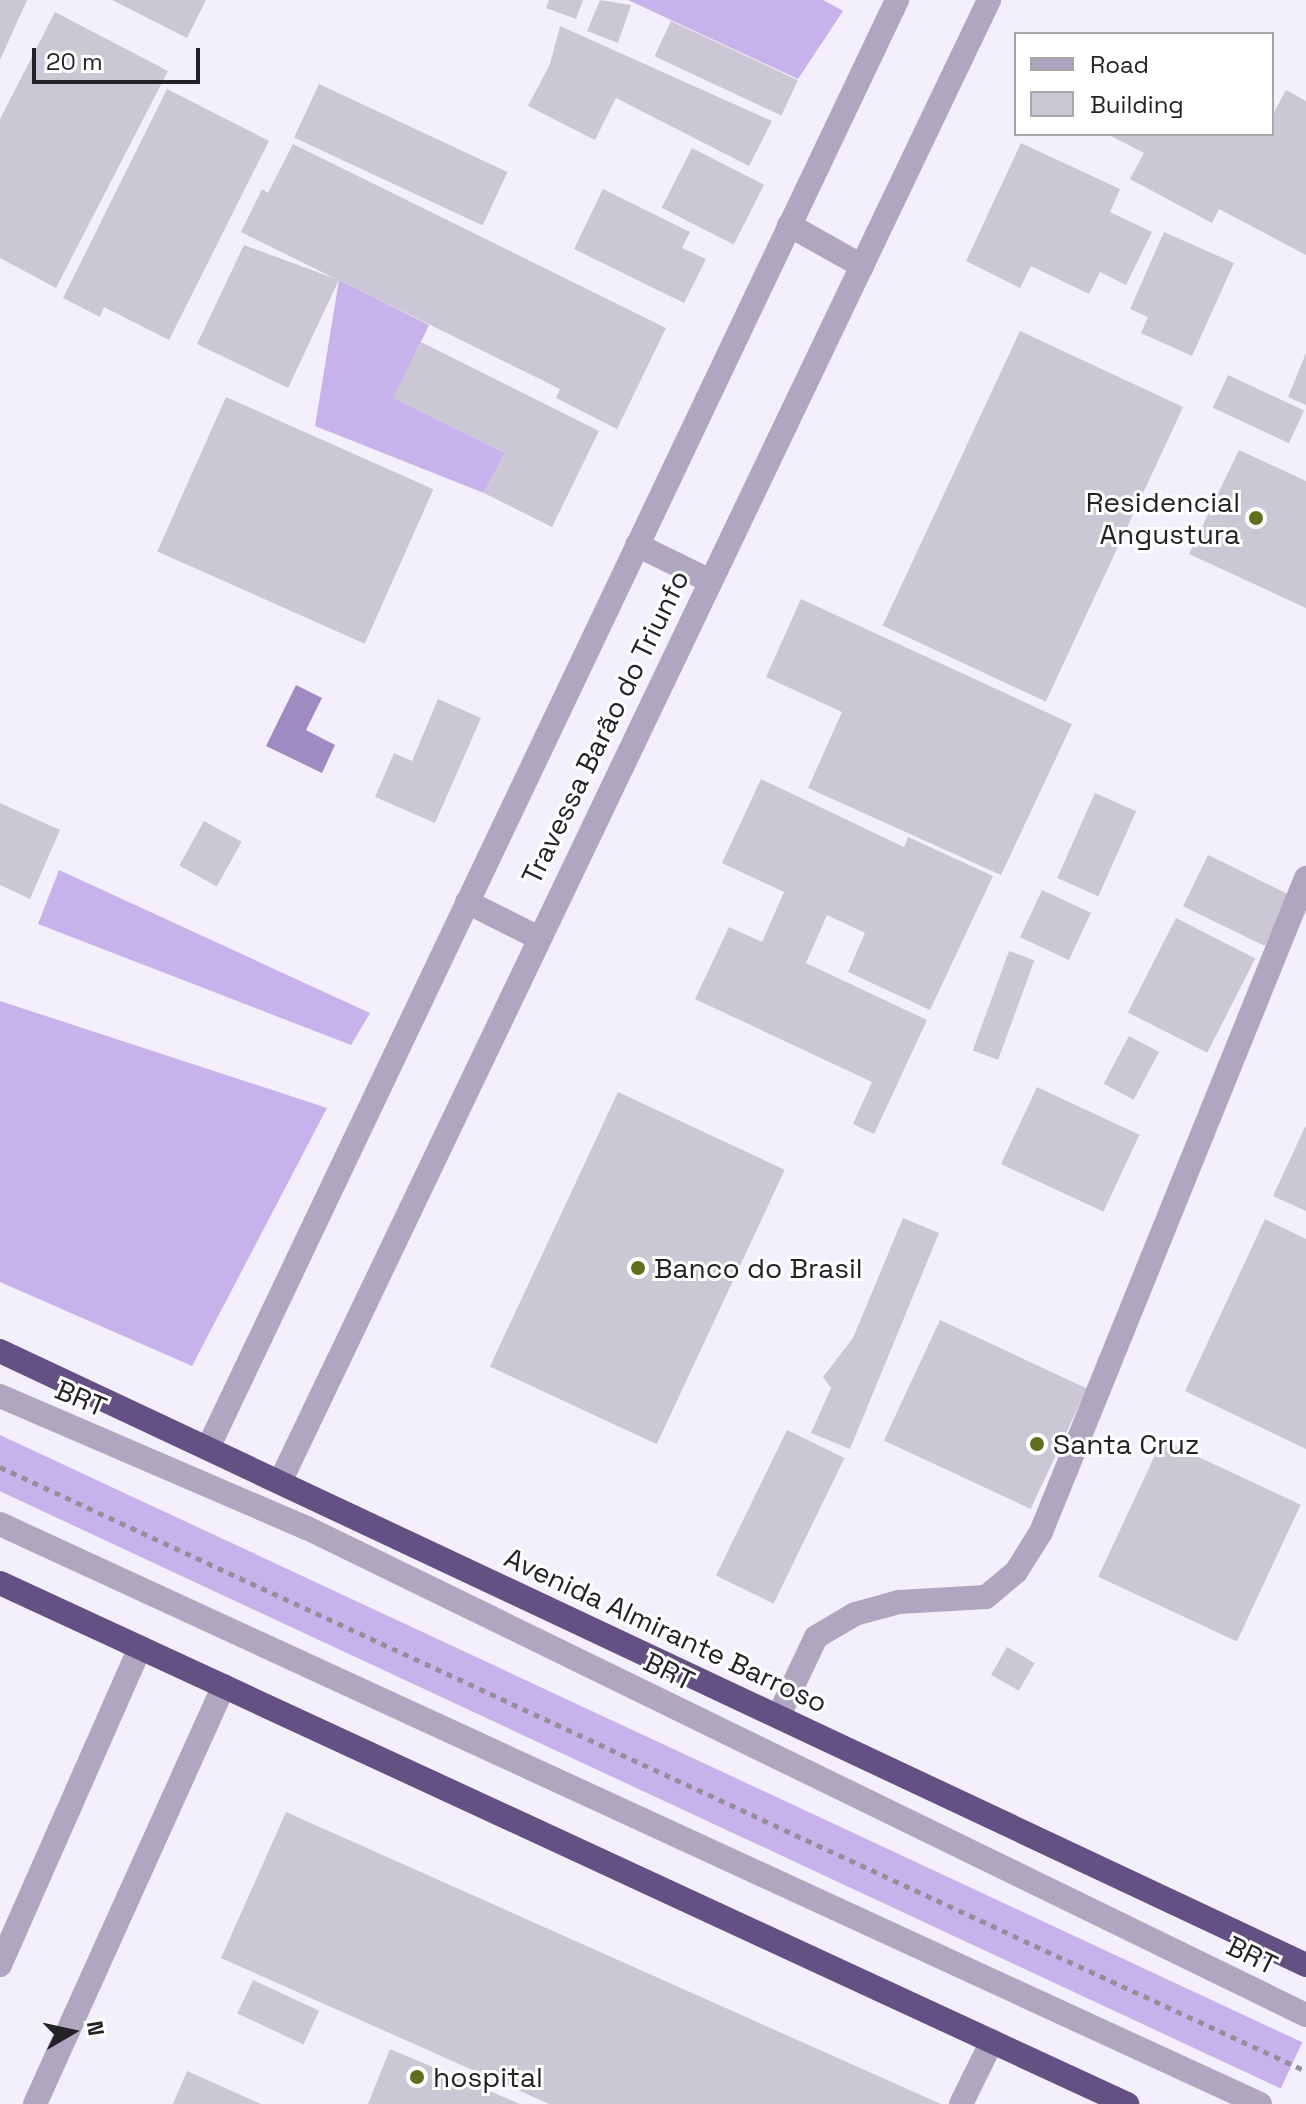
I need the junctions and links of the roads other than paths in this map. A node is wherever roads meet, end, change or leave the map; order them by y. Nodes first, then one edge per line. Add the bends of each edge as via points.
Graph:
1 (897, 0) edge
2 (989, 0) edge
3 (789, 225) junction
4 (862, 266) junction
5 (637, 545) junction
6 (708, 580) junction
7 (1306, 878) edge
8 (467, 902) junction
9 (537, 937) junction
10 (0, 1351) edge
11 (0, 1396) edge
12 (208, 1448) junction
13 (280, 1482) junction
14 (0, 1524) edge
15 (0, 1583) edge
16 (140, 1648) junction
17 (224, 1686) junction
18 (779, 1715) junction
19 (0, 1965) edge
20 (1306, 1965) edge
21 (1306, 2015) edge
22 (992, 2041) junction
23 (35, 2104) edge
24 (961, 2104) edge
25 (1127, 2104) edge
26 (1260, 2104) edge

1 - 3 street, Travessa Barão do Triunfo
2 - 4 street, Travessa Barão do Triunfo
3 - 4 street
3 - 5 street, Travessa Barão do Triunfo
4 - 6 street, Travessa Barão do Triunfo
5 - 6 street
5 - 8 street, Travessa Barão do Triunfo
6 - 9 street, Travessa Barão do Triunfo
7 - 18 street via 1041,1532 1016,1572 986,1597 899,1602 842,1621 816,1637
8 - 9 street
8 - 12 street, Travessa Barão do Triunfo
9 - 13 street, Travessa Barão do Triunfo
10 - 12 highway, Avenida Almirante Barroso
11 - 21 street, BRT via 307,1528
12 - 13 highway, Avenida Almirante Barroso
13 - 18 highway, Avenida Almirante Barroso
14 - 26 street
15 - 16 highway
16 - 17 highway
16 - 19 street
17 - 22 highway
17 - 23 street
18 - 20 highway, Avenida Almirante Barroso
22 - 24 street
22 - 25 highway

